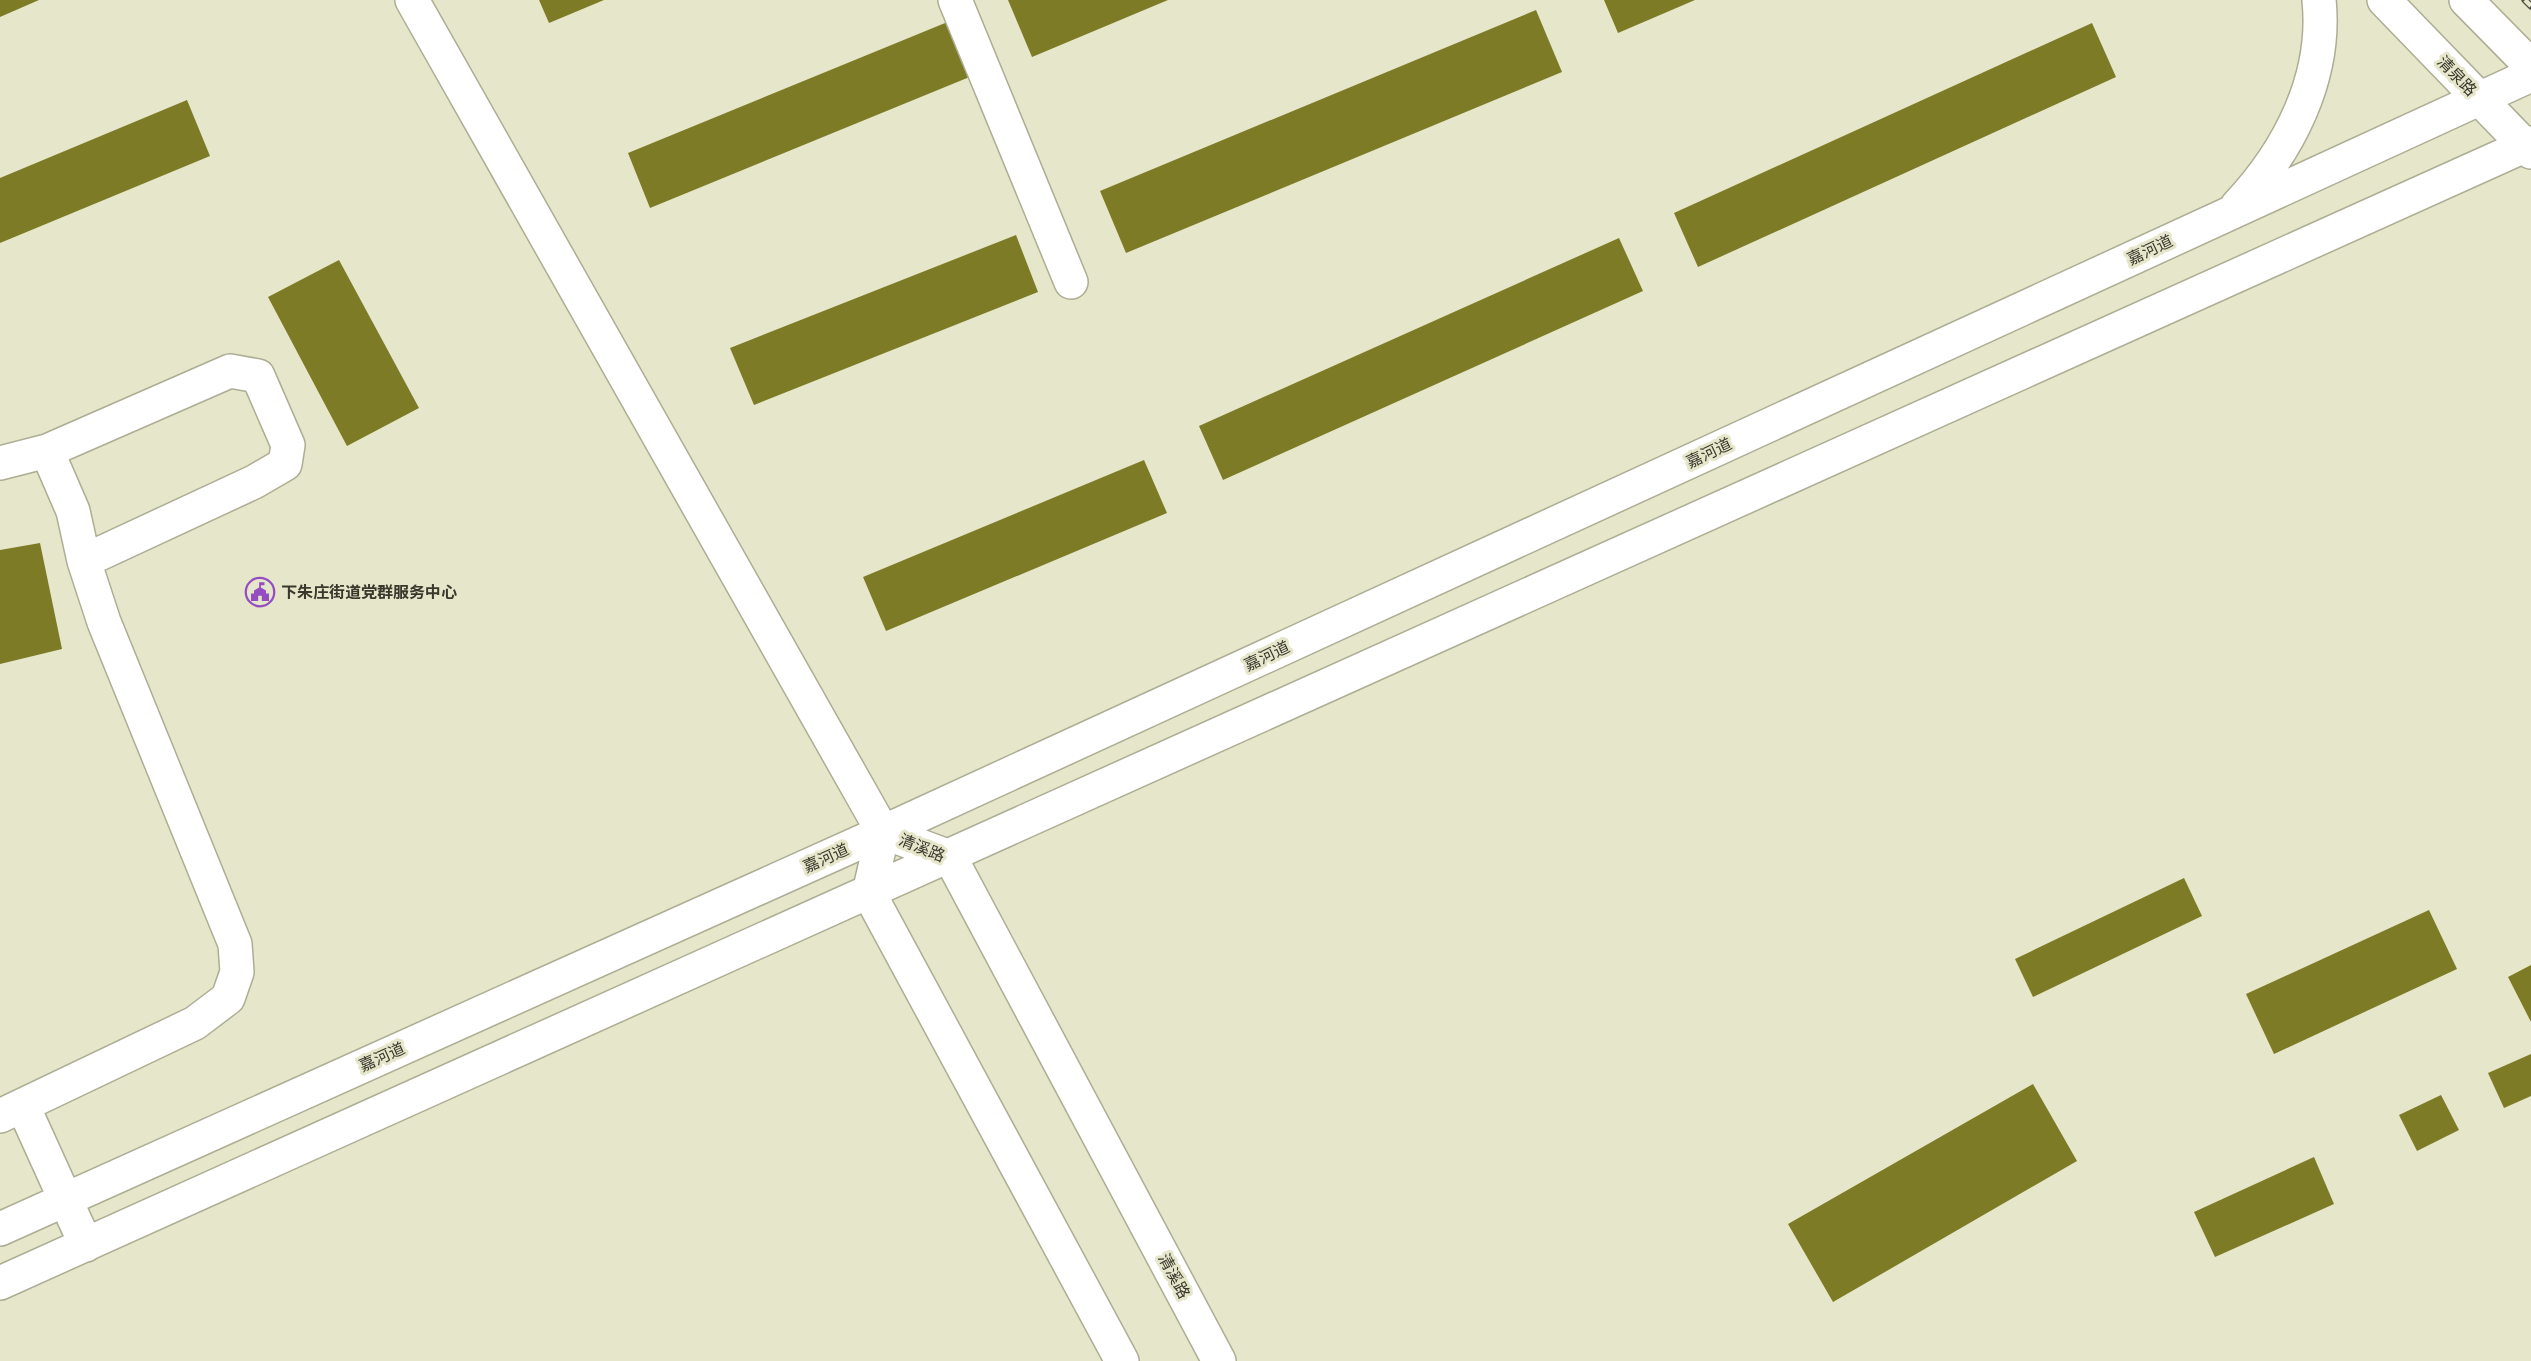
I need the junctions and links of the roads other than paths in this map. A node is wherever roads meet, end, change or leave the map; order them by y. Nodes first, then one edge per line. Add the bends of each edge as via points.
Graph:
1 (412, 0) edge
2 (955, 0) edge
3 (2319, 0) edge
4 (2384, 0) edge
5 (2466, 0) edge
6 (2531, 66) edge
7 (2531, 75) edge
8 (2479, 98) junction
9 (2529, 147) edge
10 (2230, 213) junction
11 (1071, 282) dead end
12 (47, 452) junction
13 (0, 463) edge
14 (84, 561) junction
15 (883, 832) junction
16 (950, 857) junction
17 (869, 893) junction
18 (12, 1111) edge
19 (65, 1199) junction
20 (0, 1229) edge
21 (86, 1245) junction
22 (0, 1283) edge
23 (1122, 1361) edge
24 (1219, 1361) edge

1 - 15 street
2 - 11 street
3 - 10 street via 2319,52 2296,122 2253,189
4 - 8 street, 清泉路
5 - 6 street
7 - 8 street, 嘉河道
8 - 9 street, 清泉路
8 - 10 street, 嘉河道
9 - 16 street
10 - 15 street, 嘉河道
12 - 13 street
12 - 14 street via 74,511
12 - 14 street via 230,371 258,376 288,445 285,464 254,482
14 - 18 street via 104,622 235,944 237,972 228,998 195,1023
15 - 16 street, 清溪路
15 - 17 street, 清溪路
15 - 19 street, 嘉河道
16 - 17 street
16 - 24 street, 清溪路
17 - 21 street
17 - 23 street
18 - 19 street
19 - 20 street, 嘉河道
19 - 21 street
21 - 22 street

